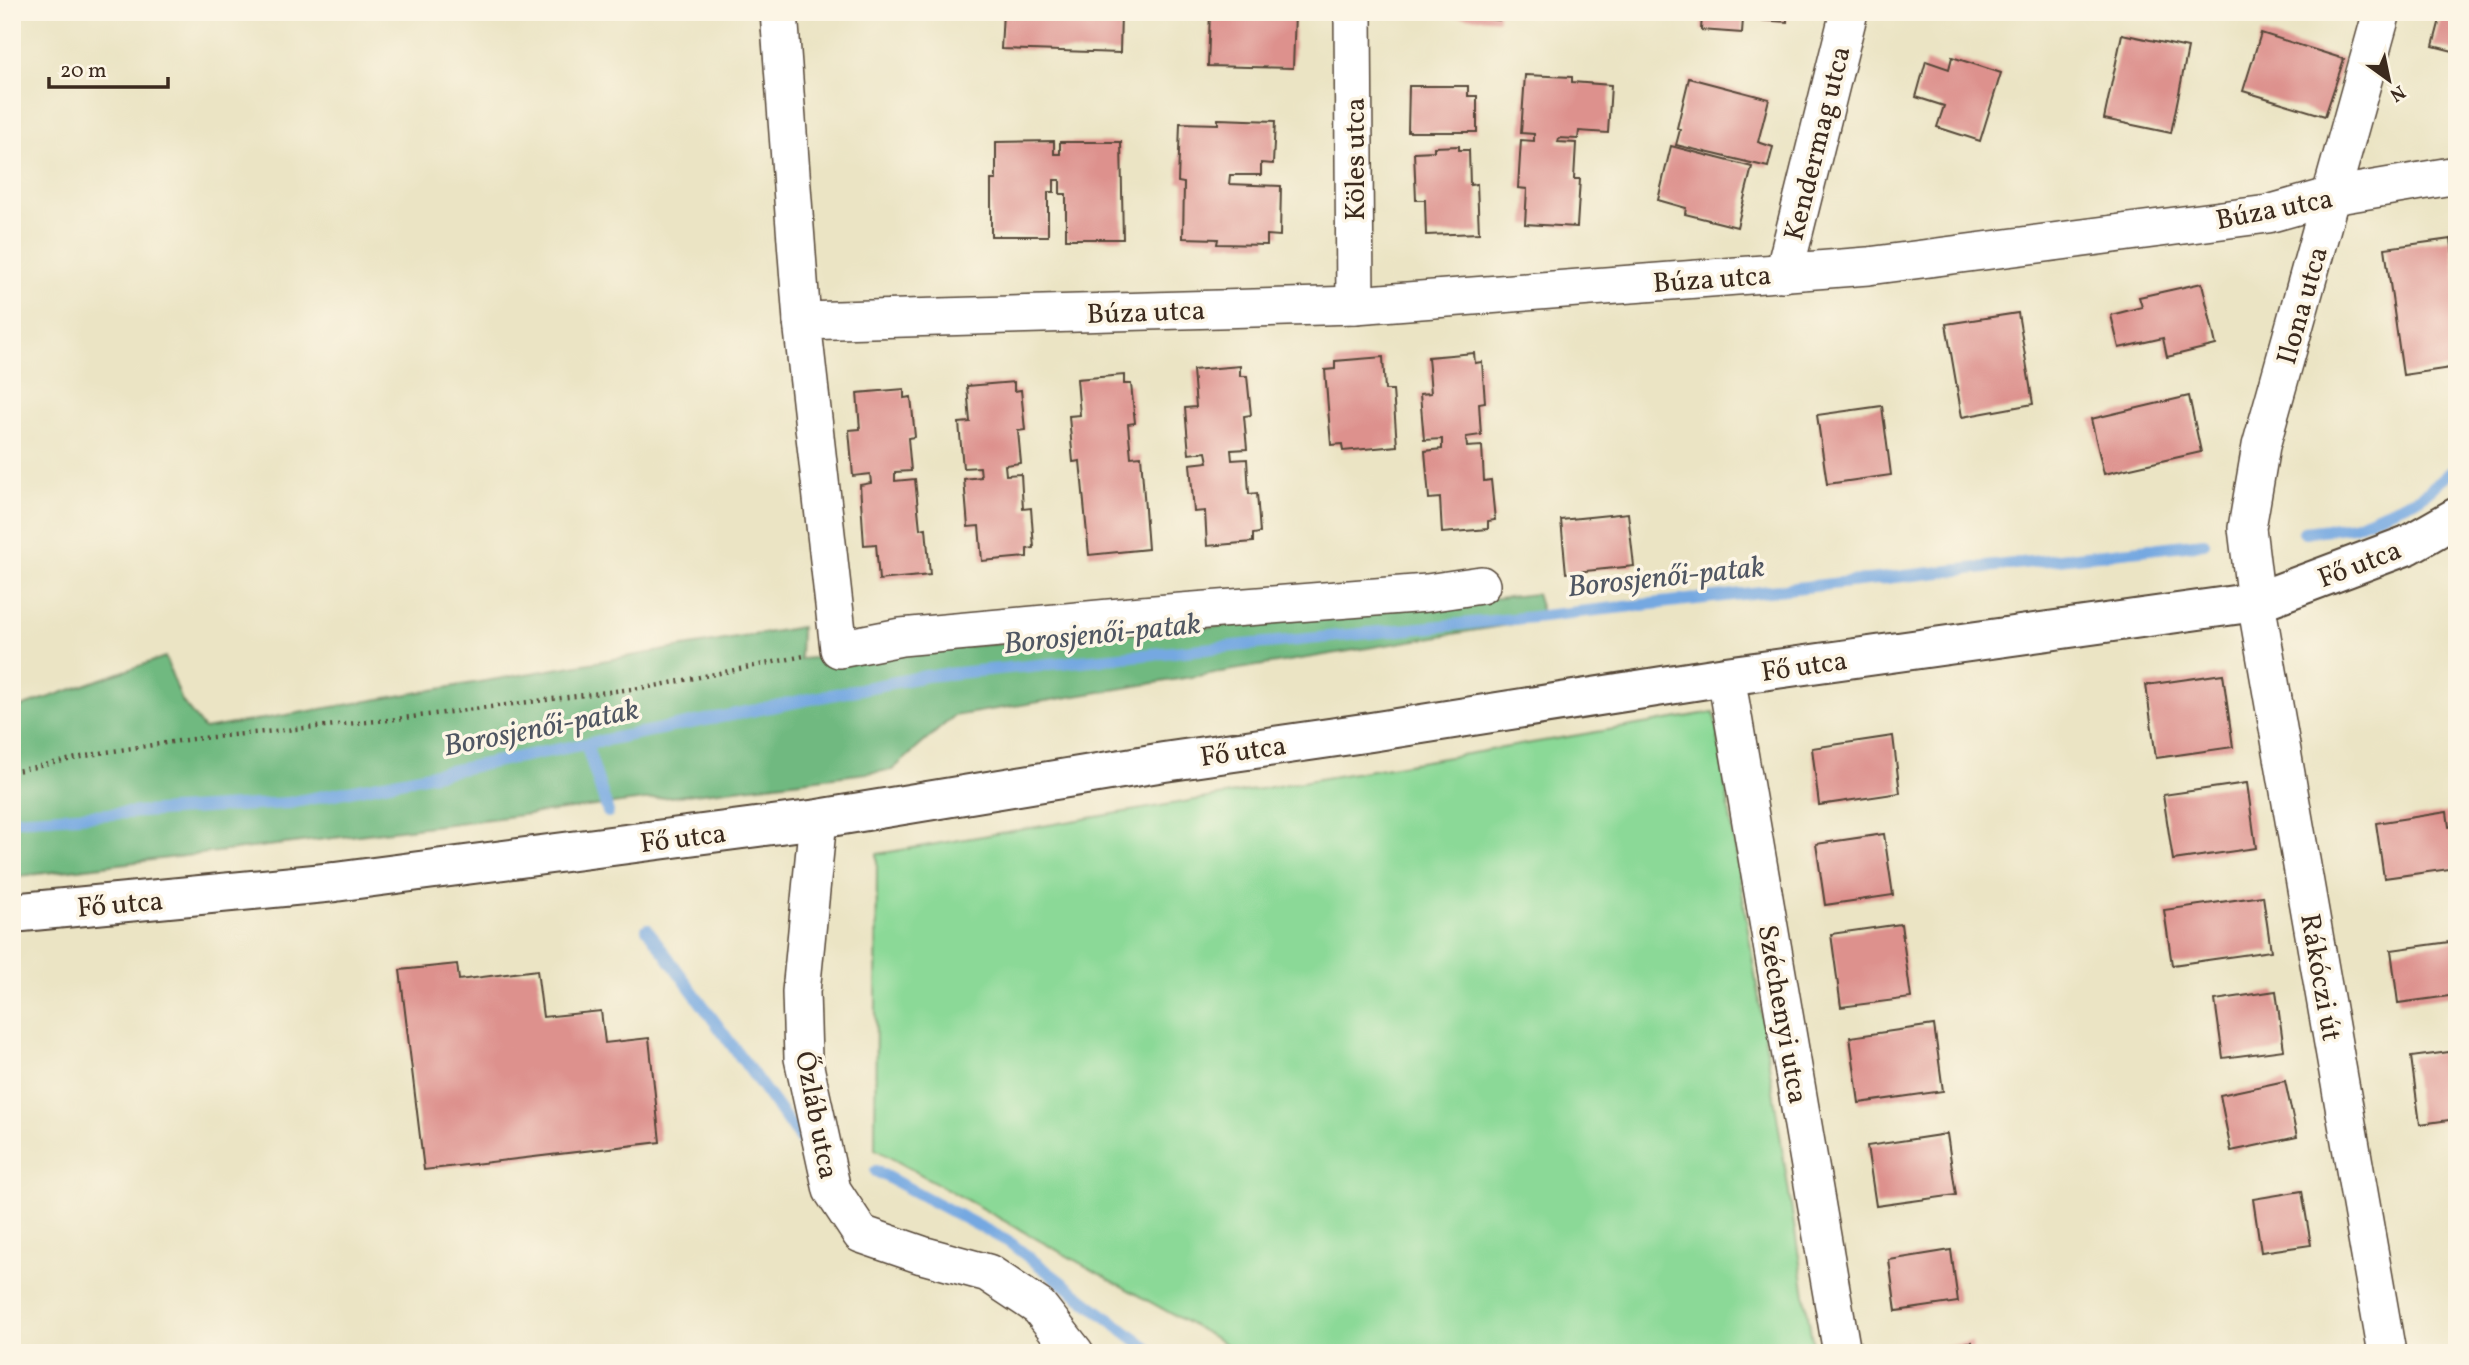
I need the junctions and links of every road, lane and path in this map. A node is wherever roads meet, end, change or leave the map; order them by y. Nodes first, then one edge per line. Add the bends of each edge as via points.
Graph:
1 (779, 12) edge
2 (1353, 12) edge
3 (1849, 12) edge
4 (2382, 12) edge
5 (2457, 175) edge
6 (2332, 196) junction
7 (1784, 273) junction
8 (1355, 305) junction
9 (802, 321) junction
10 (2457, 517) edge
11 (1481, 585) dead end
12 (2256, 602) junction
13 (839, 649) junction
14 (1726, 676) junction
15 (12, 772) edge
16 (818, 819) junction
17 (12, 913) edge
18 (1075, 1353) edge
19 (1842, 1353) edge
20 (2387, 1353) edge

1 - 9 street
2 - 8 street, Köles utca
3 - 7 street, Kendermag utca
4 - 6 street, Ilona utca
5 - 6 street, Búza utca
6 - 7 street, Búza utca via 2268,214
6 - 12 street, Ilona utca via 2261,446 2247,528
7 - 8 street, Búza utca
8 - 9 street, Búza utca
9 - 13 street
10 - 12 street, Fő utca via 2408,545
11 - 13 street via 1402,596 901,637
12 - 14 street, Fő utca
12 - 20 street, Rákóczi út
13 - 15 path via 655,686 192,739
14 - 16 street, Fő utca
14 - 19 street, Széchenyi utca
16 - 17 street, Fő utca via 335,883
16 - 18 street, Őzláb utca via 801,992 803,1058 832,1190 861,1234 988,1273 1039,1307

